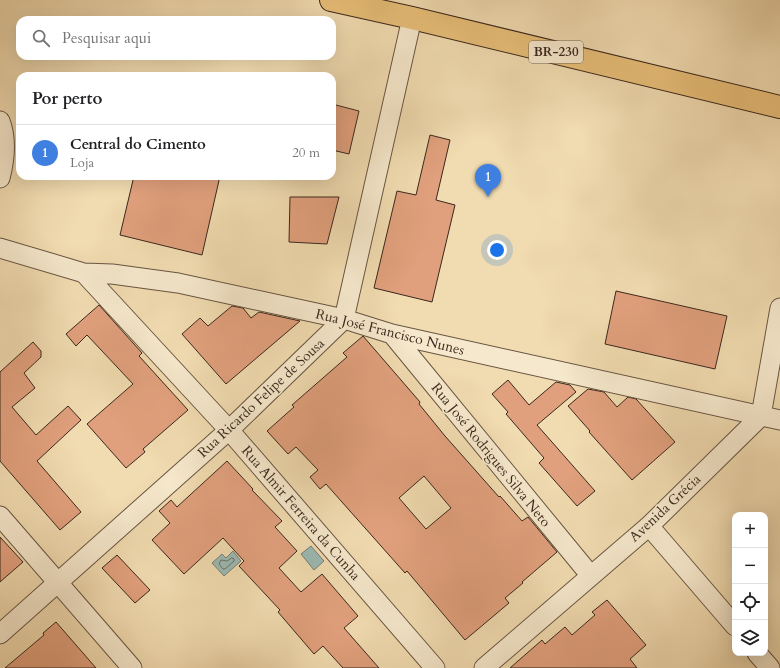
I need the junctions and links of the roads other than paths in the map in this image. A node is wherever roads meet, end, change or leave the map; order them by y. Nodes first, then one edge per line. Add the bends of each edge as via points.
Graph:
1 (331, 0) edge
2 (412, 18) junction
3 (780, 107) edge
4 (0, 121) edge
5 (0, 178) edge
6 (0, 248) edge
7 (84, 272) junction
8 (780, 308) edge
9 (344, 319) junction
10 (392, 334) junction
11 (761, 416) junction
12 (780, 420) edge
13 (229, 430) junction
14 (0, 516) edge
15 (649, 526) junction
16 (591, 576) junction
17 (58, 584) junction
18 (732, 623) edge
19 (0, 634) edge
20 (760, 656) edge
21 (132, 668) edge
22 (435, 668) edge
23 (484, 668) edge
24 (770, 668) edge

1 - 2 highway, BR-230
2 - 3 highway, BR-230
2 - 9 street
4 - 5 street via 5,146
6 - 7 street, Rua José Francisco Nunes
7 - 9 street, Rua José Francisco Nunes via 178,283
7 - 13 street, Rua Almir Ferreira da Cunha
8 - 11 street
9 - 10 street, Rua José Francisco Nunes
9 - 13 street, Rua Ricardo Felipe de Sousa
10 - 11 street, Rua José Francisco Nunes
10 - 16 street, Rua José Rodrigues Silva Neto
11 - 12 street, Rua José Francisco Nunes
11 - 15 street, Avenida Grécia
13 - 17 street, Rua Ricardo Felipe de Sousa
13 - 22 street, Rua Almir Ferreira da Cunha
14 - 17 street
15 - 16 street, Avenida Grécia
15 - 18 street
16 - 23 street, Avenida Grécia
17 - 19 street, Rua Ricardo Felipe de Sousa
17 - 21 street
20 - 24 street

